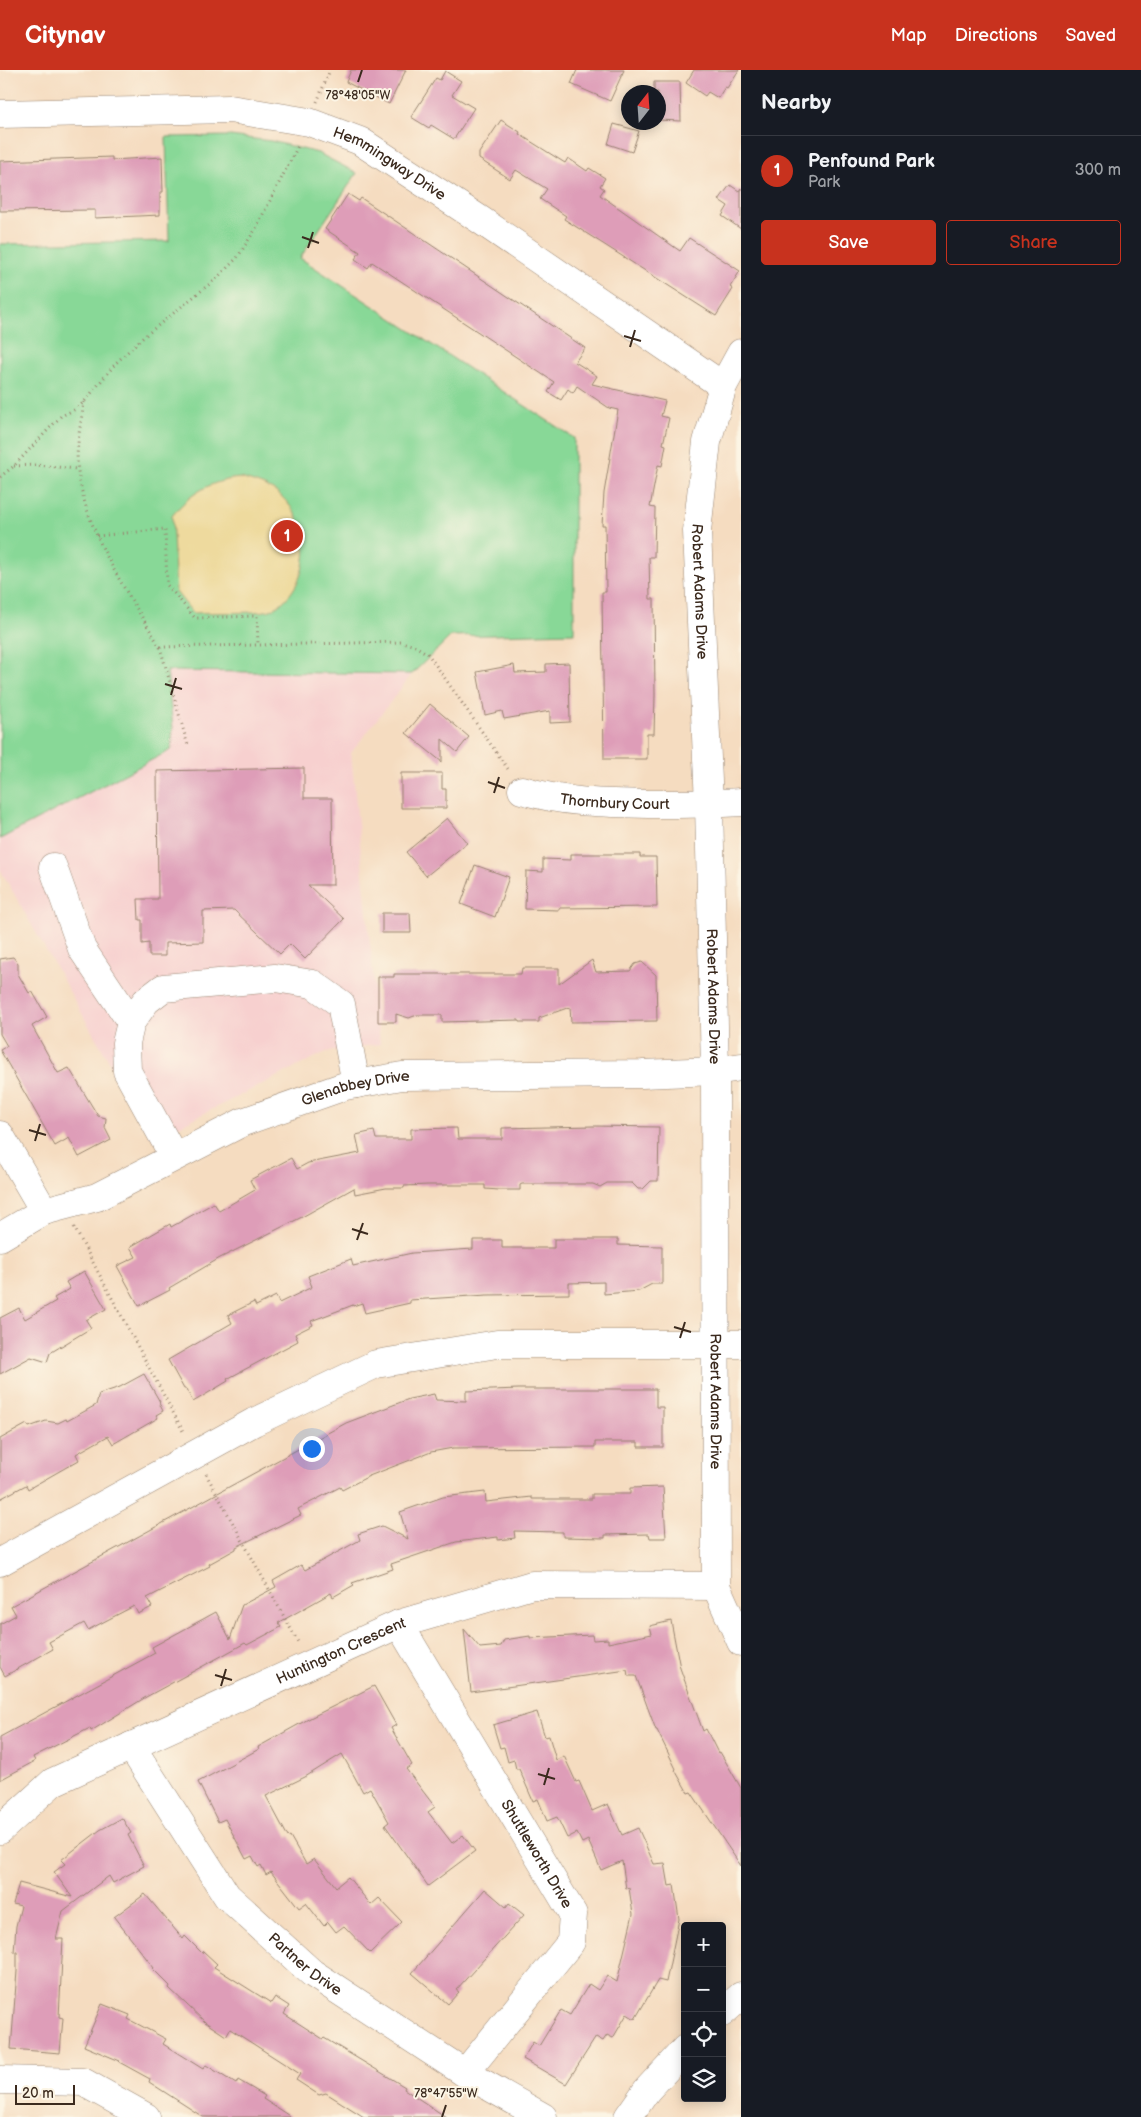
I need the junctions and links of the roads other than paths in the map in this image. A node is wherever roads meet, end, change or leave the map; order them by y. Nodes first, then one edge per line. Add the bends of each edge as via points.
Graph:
1 (0, 114) edge
2 (741, 353) edge
3 (722, 386) junction
4 (522, 790) road end
5 (741, 802) edge
6 (709, 804) junction
7 (53, 867) dead end
8 (131, 1022) junction
9 (728, 1069) edge
10 (356, 1084) junction
11 (0, 1135) edge
12 (174, 1157) junction
13 (44, 1211) junction
14 (0, 1238) edge
15 (729, 1344) edge
16 (0, 1562) edge
17 (716, 1586) junction
18 (400, 1624) junction
19 (741, 1642) edge
20 (131, 1746) junction
21 (0, 1830) edge
22 (741, 1996) edge
23 (723, 2012) edge
24 (681, 2052) edge
25 (465, 2073) junction
26 (0, 2080) edge
27 (146, 2117) edge
28 (543, 2117) edge
29 (628, 2117) edge

1 - 3 street, Hemmingway Drive via 230,109 309,122 360,141
2 - 3 street, Robert Adams Drive
3 - 6 street, Robert Adams Drive via 707,442 697,531
4 - 6 street, Thornbury Court via 586,803
5 - 6 street, Thornbury Court
6 - 9 street, Robert Adams Drive
7 - 8 street via 82,949
8 - 10 street via 146,1001 163,988 275,978 313,984 341,1004
8 - 12 street via 126,1043 127,1071
9 - 10 street, Glenabbey Drive via 642,1074 402,1076
9 - 15 street, Robert Adams Drive
10 - 12 street, Glenabbey Drive via 243,1122
11 - 13 street
12 - 13 street, Glenabbey Drive via 97,1197
13 - 14 street, Glenabbey Drive
15 - 16 street via 497,1344 376,1364 254,1422
15 - 17 street, Robert Adams Drive
17 - 18 street, Huntington Crescent via 532,1585
17 - 19 street, Robert Adams Drive
18 - 20 street, Huntington Crescent
18 - 25 street, Shuttleworth Drive via 573,1914 571,1942
20 - 21 street, Huntington Crescent via 53,1782
20 - 25 street, Partner Drive via 228,1896 312,1973
22 - 23 street
24 - 29 street
25 - 28 street, Partner Drive
26 - 27 street via 84,2082

